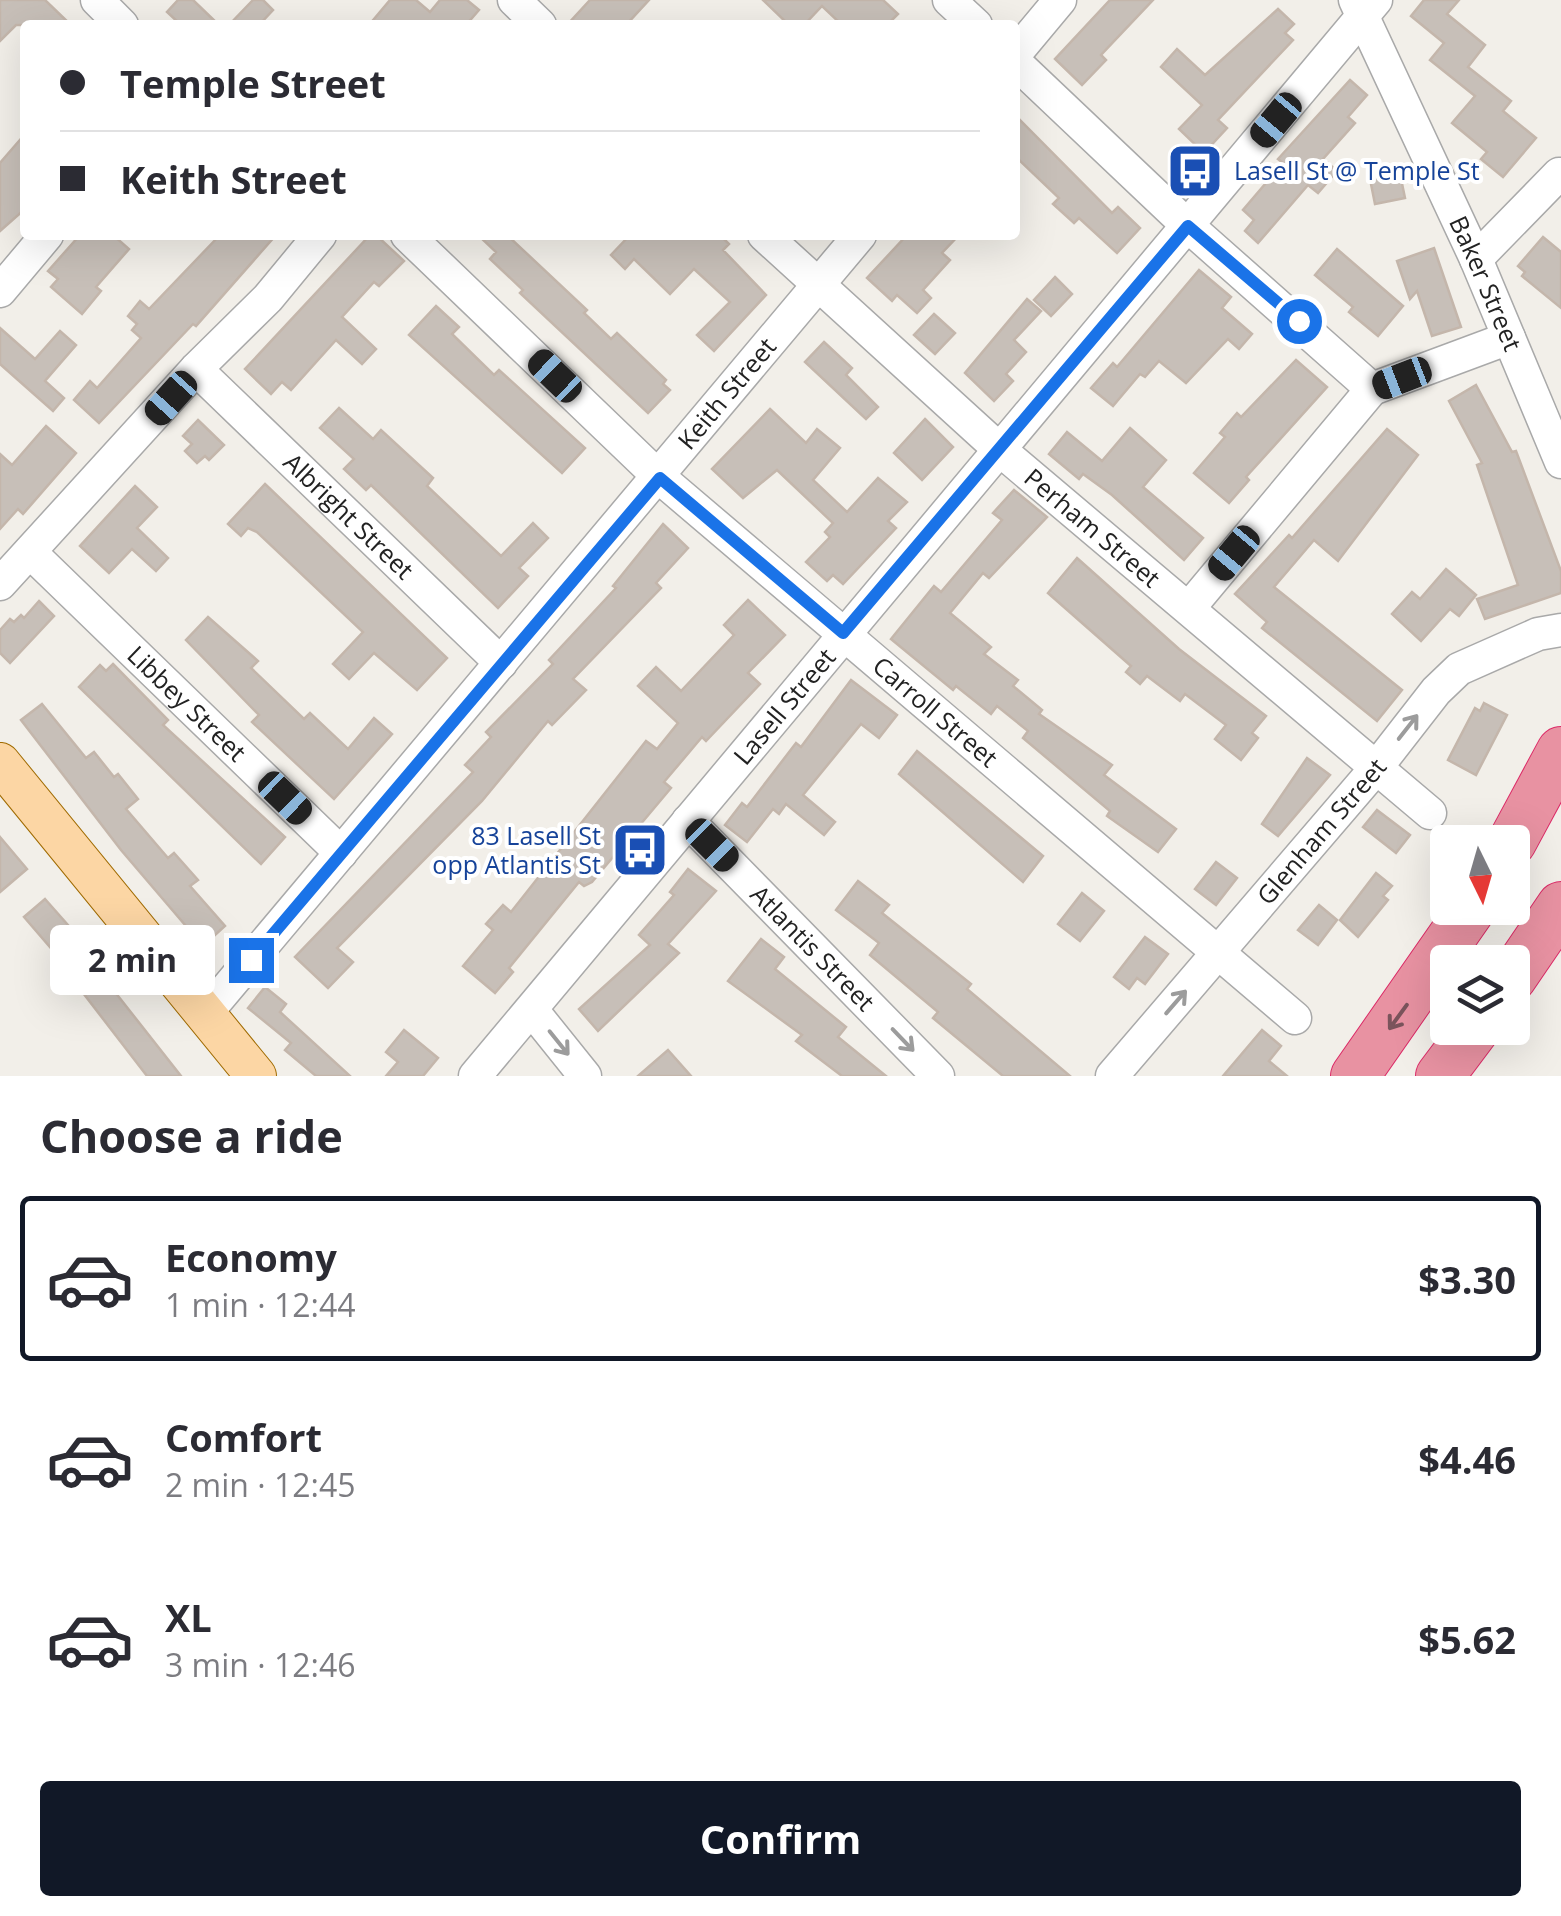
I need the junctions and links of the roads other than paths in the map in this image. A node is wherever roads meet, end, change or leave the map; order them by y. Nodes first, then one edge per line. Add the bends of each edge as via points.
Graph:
1 (96, 0) edge
2 (950, 0) edge
3 (1060, 0) edge
4 (1365, 5) edge
5 (117, 20) edge
6 (971, 20) edge
7 (1020, 48) edge
8 (1020, 67) edge
9 (1559, 174) edge
10 (1188, 226) junction
11 (43, 240) edge
12 (316, 240) edge
13 (412, 240) edge
14 (769, 240) edge
15 (856, 240) edge
16 (1476, 259) junction
17 (817, 285) junction
18 (0, 291) edge
19 (1509, 338) junction
20 (196, 370) junction
21 (1372, 390) junction
22 (1000, 450) junction
23 (1561, 462) edge
24 (660, 478) junction
25 (30, 552) junction
26 (0, 584) edge
27 (1189, 608) junction
28 (1561, 630) edge
29 (843, 633) junction
30 (501, 663) junction
31 (1561, 751) edge
32 (0, 764) edge
33 (1376, 768) junction
34 (1430, 813) dead end
35 (688, 821) junction
36 (1521, 825) edge
37 (342, 852) junction
38 (1561, 906) edge
39 (1460, 925) edge
40 (1530, 952) edge
41 (1218, 953) junction
42 (532, 1010) junction
43 (207, 1012) junction
44 (1296, 1018) dead end
45 (1463, 1045) edge
46 (256, 1076) edge
47 (475, 1076) edge
48 (584, 1076) edge
49 (938, 1076) edge
50 (1112, 1076) edge
51 (1355, 1076) edge
52 (1440, 1076) edge

1 - 5 street
2 - 6 street
3 - 7 street
4 - 10 street, Lasell Street
4 - 16 street, Baker Street
8 - 10 street
9 - 16 street
10 - 21 street
10 - 22 street, Lasell Street
11 - 18 street
12 - 20 street
13 - 24 street, Carroll Street
14 - 17 street, Perham Street
15 - 17 street, Keith Street
16 - 19 street, Baker Street
17 - 22 street, Perham Street
17 - 24 street, Keith Street
19 - 21 street
19 - 23 street, Baker Street
20 - 25 street
20 - 30 street, Albright Street
21 - 27 street
22 - 27 street, Perham Street
22 - 29 street, Lasell Street
24 - 29 street, Carroll Street
24 - 30 street, Keith Street
25 - 26 street
25 - 37 street, Libbey Street
27 - 33 street, Perham Street
33 -> 28 street, Glenham Street via 1458,669
29 - 35 street, Lasell Street
29 - 41 street, Carroll Street
30 - 37 street, Keith Street
31 - 36 highway
32 - 43 main road
33 - 34 street, Perham Street
33 - 41 street, Glenham Street
35 - 42 street, Lasell Street
35 -> 49 street, Atlantis Street
37 - 43 street, Keith Street
38 - 40 highway
39 -> 51 highway
41 - 44 street, Carroll Street
50 -> 41 street, Glenham Street
42 - 47 street, Lasell Street
42 -> 48 street
43 - 46 main road
45 - 52 highway

